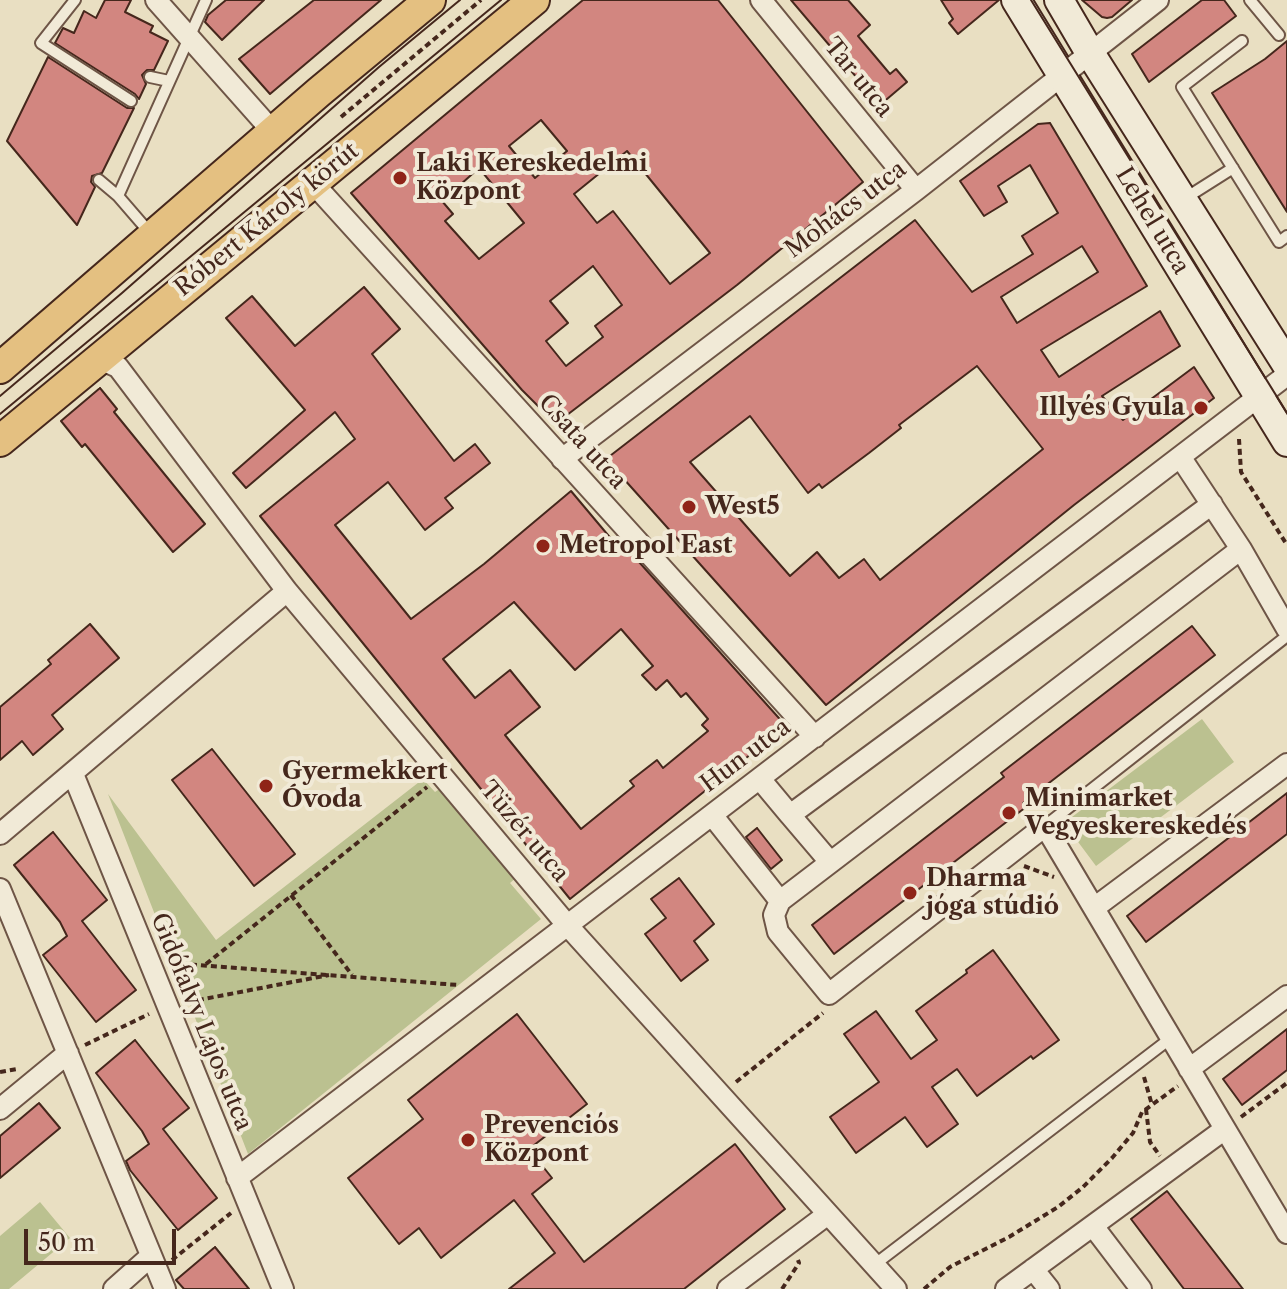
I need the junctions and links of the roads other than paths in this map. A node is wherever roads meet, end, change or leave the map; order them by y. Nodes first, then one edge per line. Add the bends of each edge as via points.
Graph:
1 (75, 0) edge
2 (156, 0) edge
3 (206, 0) edge
4 (430, 0) edge
5 (534, 0) edge
6 (761, 0) edge
7 (1016, 0) edge
8 (1059, 0) edge
9 (1158, 0) edge
10 (1250, 0) edge
11 (188, 35) junction
12 (1279, 35) dead end
13 (1242, 41) dead end
14 (1090, 53) junction
15 (1063, 75) junction
16 (150, 77) dead end
17 (169, 81) junction
18 (131, 101) dead end
19 (274, 133) junction
20 (1233, 168) junction
21 (99, 180) dead end
22 (312, 182) junction
23 (916, 190) junction
24 (118, 196) junction
25 (1182, 200) junction
26 (153, 236) junction
27 (1287, 236) edge
28 (100, 359) junction
29 (1287, 365) edge
30 (0, 368) edge
31 (1287, 375) edge
32 (1259, 398) junction
33 (0, 441) edge
34 (1287, 442) edge
35 (1181, 458) junction
36 (562, 459) junction
37 (1212, 504) junction
38 (1241, 549) junction
39 (287, 591) junction
40 (1287, 629) edge
41 (1287, 636) edge
42 (815, 737) junction
43 (1287, 764) edge
44 (73, 774) junction
45 (760, 779) junction
46 (712, 815) junction
47 (790, 815) junction
48 (1045, 826) junction
49 (0, 834) edge
50 (830, 862) junction
51 (0, 889) edge
52 (780, 901) junction
53 (1094, 908) junction
54 (568, 926) junction
55 (1287, 996) edge
56 (1171, 1038) junction
57 (68, 1053) junction
58 (1191, 1072) junction
59 (0, 1109) edge
60 (1225, 1129) junction
61 (237, 1178) junction
62 (828, 1214) junction
63 (1093, 1226) junction
64 (1287, 1232) edge
65 (874, 1265) junction
66 (1033, 1269) junction
67 (158, 1272) edge
68 (114, 1289) edge
69 (283, 1289) edge
70 (728, 1289) edge
71 (896, 1289) edge
72 (1006, 1289) edge
73 (1049, 1289) edge
74 (1141, 1289) edge

1 - 18 lane via 41,43
2 - 11 street
3 - 11 lane
4 - 19 main road
5 - 22 main road, Róbert Károly körút
6 - 23 street, Tar utca
7 - 15 main road, Lehel utca
8 - 14 main road, Lehel utca
9 - 14 street, Mohács utca
10 - 12 lane
11 - 17 lane
11 - 19 street
13 - 20 lane via 1182,87
14 - 15 street, Mohács utca
14 - 25 main road, Lehel utca
15 - 23 street, Mohács utca
15 - 32 main road, Lehel utca
16 - 17 lane
17 - 24 lane
19 - 26 main road
20 - 25 lane
20 - 27 lane via 1279,242
21 - 24 lane
22 - 28 main road, Róbert Károly körút
22 - 36 street, Csata utca
23 - 36 street, Mohács utca
24 - 26 lane
25 - 29 main road, Lehel utca
26 - 30 main road
28 - 33 main road, Róbert Károly körút
28 - 39 street, Tüzér utca via 118,367
31 - 32 street, Hun utca
32 - 34 main road, Lehel utca
32 - 35 street, Hun utca
35 - 37 street
35 - 42 street, Hun utca
36 - 42 street, Csata utca
37 - 38 street
37 - 47 street
38 - 40 street
38 - 50 street
39 - 44 street
39 - 54 street, Tüzér utca
41 - 48 lane
42 - 45 street, Hun utca
43 - 53 street
44 - 49 street
44 - 61 street, Gidófalvy Lajos utca
45 - 46 street, Hun utca
45 - 47 street
46 - 52 street
46 - 54 street, Hun utca
47 - 50 street
48 - 52 street via 829,994 778,932 774,915
48 - 53 street
50 - 52 street
51 - 57 street
53 - 56 street
54 - 61 street, Hun utca
54 - 62 street, Tüzér utca
55 - 58 street
56 - 58 street
56 - 65 lane
57 - 59 street
57 - 67 street
58 - 60 street
60 - 63 street
60 - 64 street
61 - 69 street, Gidófalvy Lajos utca
62 - 65 street, Tüzér utca
62 - 70 street
63 - 66 street
63 - 74 street
65 - 71 street, Tüzér utca
66 - 72 street
66 - 73 street
67 - 68 street

